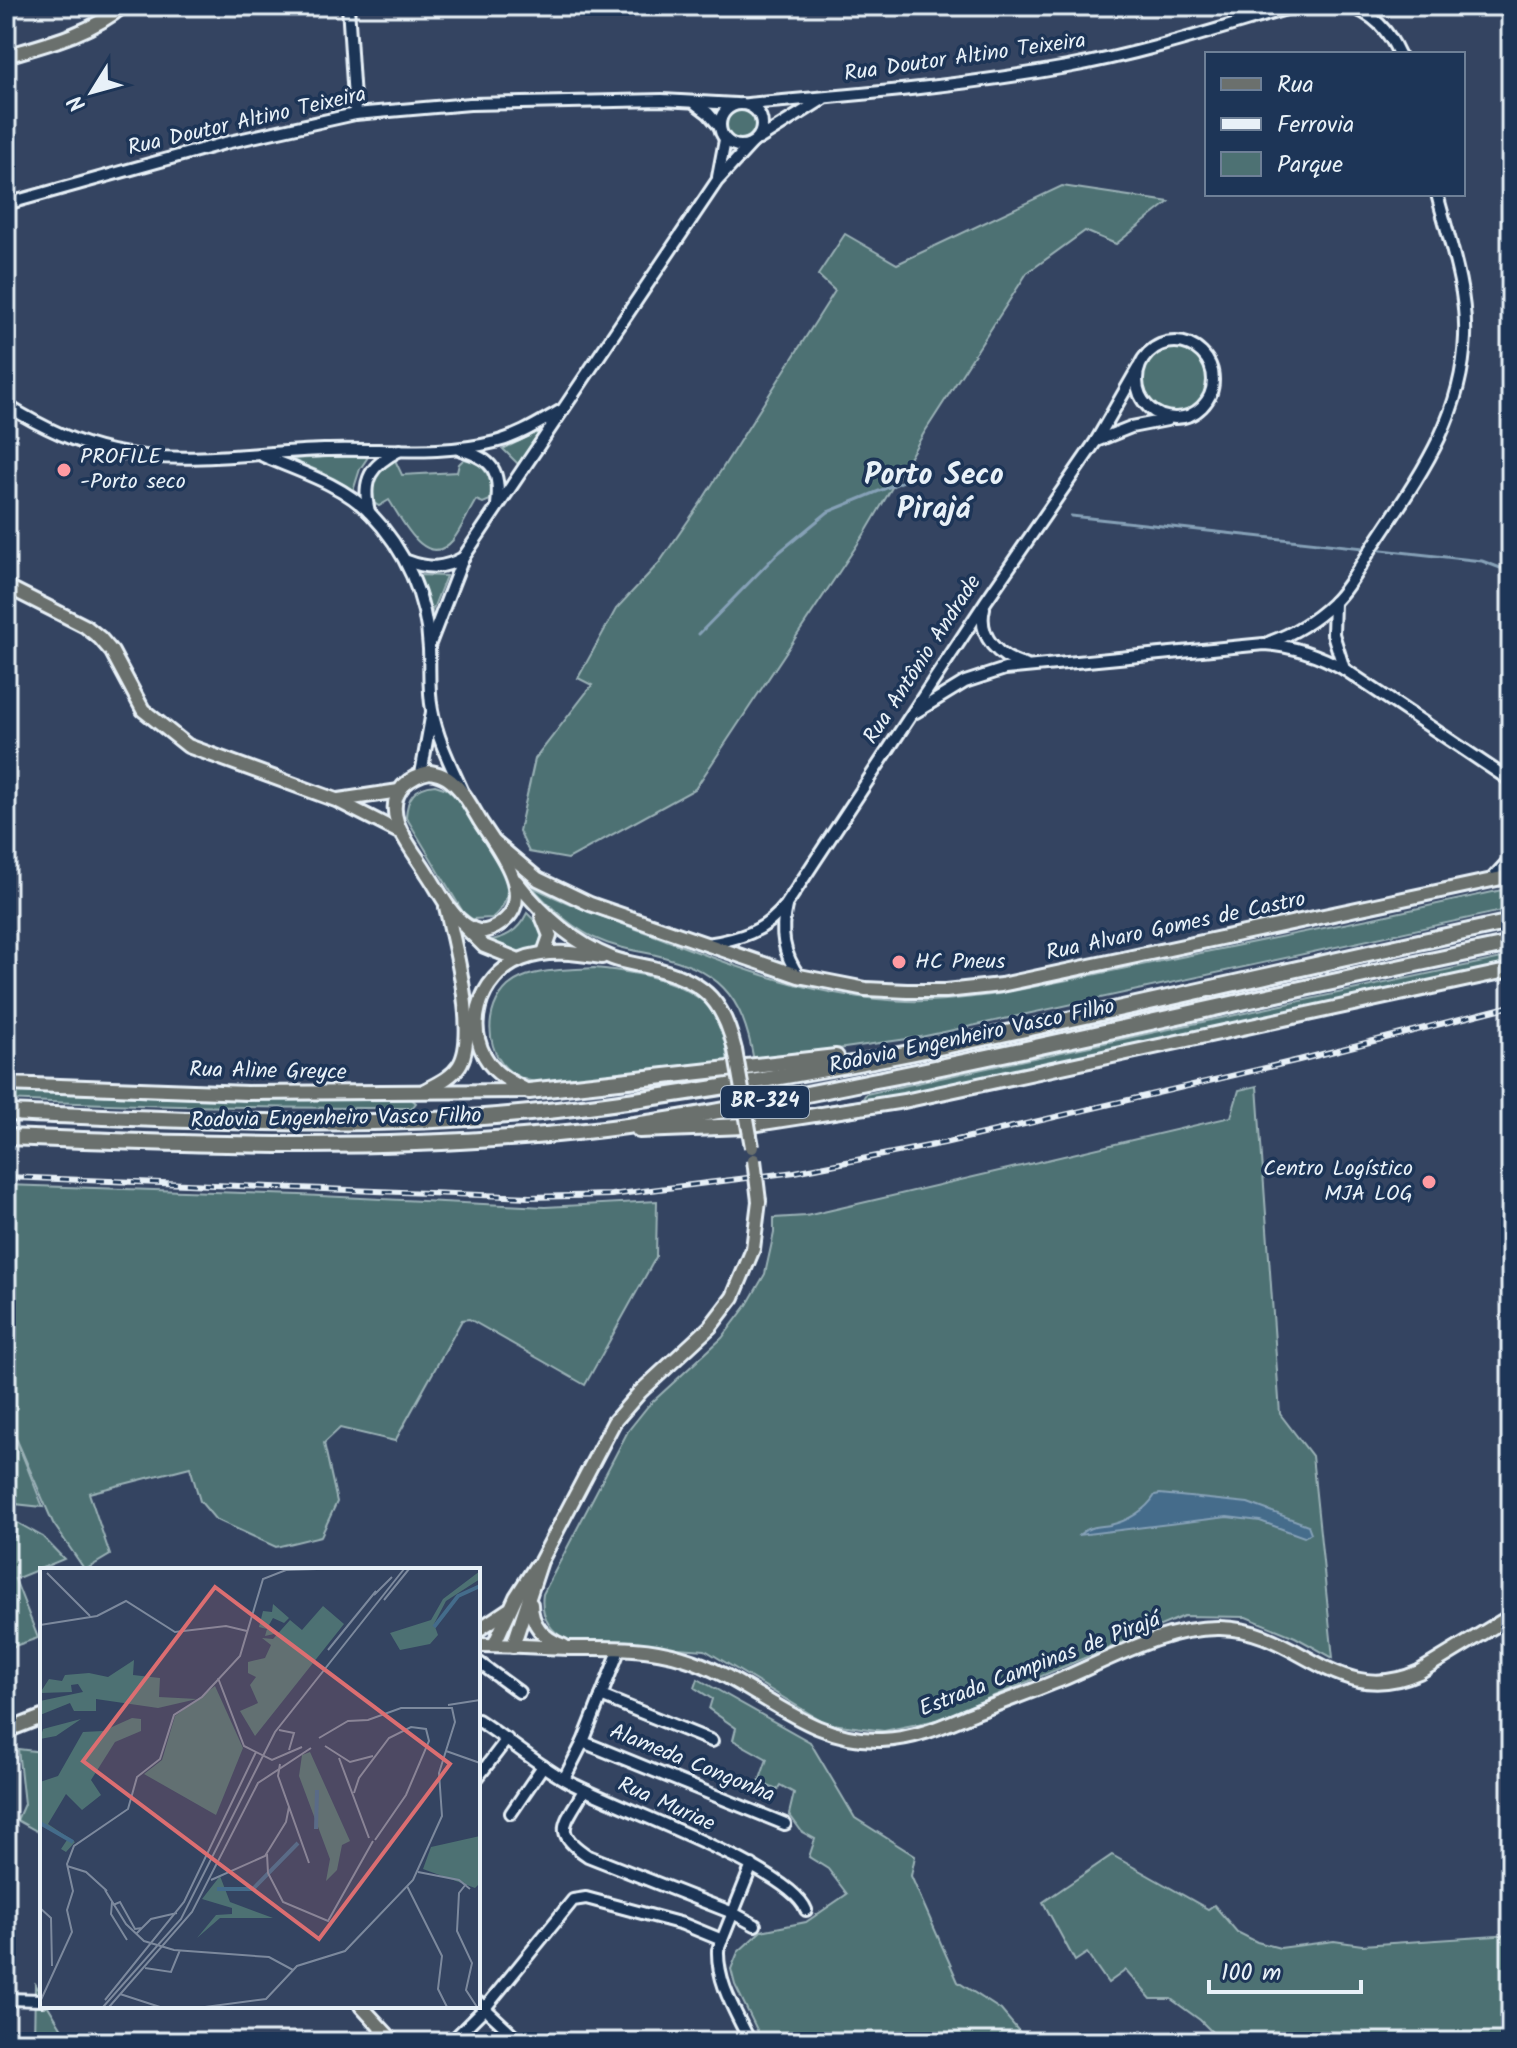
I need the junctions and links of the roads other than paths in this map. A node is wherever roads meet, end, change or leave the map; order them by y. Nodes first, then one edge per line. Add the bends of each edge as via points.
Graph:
1 (123, 6) edge
2 (348, 6) edge
3 (1296, 6) edge
4 (1348, 6) edge
5 (1398, 52) edge
6 (6, 56) edge
7 (825, 98) junction
8 (694, 102) junction
9 (736, 104) junction
10 (748, 104) junction
11 (355, 114) junction
12 (720, 127) junction
13 (725, 140) junction
14 (754, 142) junction
15 (717, 181) junction
16 (1438, 196) edge
17 (6, 204) edge
18 (1138, 368) junction
19 (6, 405) edge
20 (562, 410) junction
21 (1172, 419) junction
22 (1096, 441) junction
23 (460, 449) junction
24 (401, 450) junction
25 (261, 455) junction
26 (497, 507) junction
27 (369, 512) junction
28 (463, 558) junction
29 (407, 561) junction
30 (6, 586) edge
31 (986, 601) junction
32 (1334, 602) junction
33 (1264, 644) junction
34 (429, 646) junction
35 (1027, 665) junction
36 (1344, 669) junction
37 (432, 710) junction
38 (909, 717) junction
39 (1485, 764) junction
40 (421, 774) junction
41 (1511, 781) edge
42 (399, 791) junction
43 (1511, 791) edge
44 (466, 798) junction
45 (336, 800) junction
46 (403, 834) junction
47 (494, 842) junction
48 (1511, 858) edge
49 (511, 874) junction
50 (1511, 876) edge
51 (1490, 881) junction
52 (444, 900) junction
53 (786, 905) junction
54 (537, 906) junction
55 (1511, 922) edge
56 (462, 923) junction
57 (706, 944) junction
58 (1511, 944) edge
59 (544, 953) junction
60 (612, 958) junction
61 (519, 960) junction
62 (1511, 970) edge
63 (799, 976) junction
64 (936, 1047) junction
65 (6, 1084) edge
66 (529, 1091) junction
67 (420, 1093) junction
68 (6, 1113) edge
69 (745, 1126) joint
70 (607, 1129) junction
71 (6, 1137) edge
72 (541, 1561) junction
73 (533, 1589) junction
74 (510, 1608) junction
75 (1511, 1616) edge
76 (480, 1629) edge
77 (480, 1645) edge
78 (494, 1645) junction
79 (513, 1646) junction
80 (566, 1647) junction
81 (620, 1648) junction
82 (480, 1663) edge
83 (519, 1692) dead end
84 (601, 1696) junction
85 (40, 1718) edge
86 (480, 1721) edge
87 (6, 1731) edge
88 (507, 1739) junction
89 (712, 1741) dead end
90 (583, 1742) junction
91 (543, 1766) junction
92 (480, 1774) edge
93 (564, 1779) junction
94 (584, 1790) junction
95 (511, 1813) dead end
96 (785, 1824) dead end
97 (752, 1865) junction
98 (806, 1910) dead end
99 (733, 1913) junction
100 (755, 1925) dead end
101 (722, 1940) junction
102 (6, 1999) edge
103 (40, 2000) edge
104 (481, 2005) edge
105 (363, 2008) edge
106 (479, 2008) edge
107 (52, 2039) dead end
108 (6, 2040) edge
109 (394, 2042) edge
110 (451, 2042) edge
111 (521, 2042) edge
112 (750, 2042) edge

1 - 6 main road via 94,27
2 - 11 street
3 - 7 street, Rua Doutor Altino Teixeira via 1069,67
4 - 5 street via 1379,22
7 - 10 street, Rua Doutor Altino Teixeira
7 - 14 street, Rua Doutor Altino Teixeira
8 - 9 street, Rua Doutor Altino Teixeira
8 - 11 street, Rua Doutor Altino Teixeira via 470,104
8 - 12 street
9 - 10 street
9 - 12 street via 725,110
10 - 14 street via 762,120
11 - 17 street, Rua Doutor Altino Teixeira via 225,143
12 - 13 street
13 - 14 street via 738,146
13 - 15 street
14 - 15 street
15 - 20 street
16 - 32 street via 1462,294 1465,337 1453,406 1435,451
18 - 21 street via 1143,401
18 - 21 street via 1144,356 1166,342 1179,341 1203,353 1214,377 1207,402
18 - 22 street, Rua Antônio Andrade
19 - 25 street via 37,425 111,451 167,458
20 - 23 street via 513,437
20 - 26 street
21 - 22 street
22 - 31 street, Rua Antônio Andrade
23 - 24 street
23 - 26 street via 488,461 495,470
24 - 25 street
24 - 27 street via 381,461 367,480
25 - 27 street via 320,480
26 - 28 street
27 - 29 street
28 - 29 street via 441,567
28 - 34 street
29 - 34 street
30 - 45 main road via 100,638 143,710 188,746
31 - 35 street via 982,624 990,643 1006,658
31 - 38 street, Rua Antônio Andrade
32 - 33 street via 1298,629
32 - 36 street via 1333,634
33 - 35 street
33 - 36 street via 1307,651
34 - 37 street
35 - 38 street via 965,682
36 - 39 street
37 - 40 street
37 - 44 street
38 - 53 street, Rua Antônio Andrade
39 - 41 street
39 - 43 street
40 - 42 main road
40 - 44 main road via 439,773
42 - 45 main road
42 - 46 main road via 394,811
44 - 47 main road
45 - 46 main road
46 - 52 main road
47 - 49 main road
47 - 57 main road, Rua Alvaro Gomes de Castro via 552,887
48 - 51 street
49 - 54 main road
49 - 56 main road via 516,904 502,924 477,931
50 - 51 main road, Rua Alvaro Gomes de Castro
51 - 63 main road, Rua Alvaro Gomes de Castro via 1001,985 907,991
52 - 56 main road
52 - 67 main road via 459,964 465,1051 453,1074
53 - 57 street, Rua Antônio Andrade via 752,934
53 - 63 street via 784,946
54 - 59 main road via 550,936
54 - 60 main road via 563,930
55 - 64 highway, Rodovia Engenheiro Vasco Filho / BR-324
56 - 61 main road via 484,946
57 - 63 main road, Rua Alvaro Gomes de Castro
58 - 70 highway, Rodovia Engenheiro Vasco Filho / BR-324 via 921,1071
59 - 60 main road
59 - 61 main road
60 - 72 main road, bridge via 700,986 721,1008 735,1050 759,1201 753,1249 733,1297 710,1327 614,1422
61 - 66 main road via 485,988 476,1021 488,1061 505,1079
62 - 69 main road via 904,1101
64 - 66 highway
64 - 68 highway, Rodovia Engenheiro Vasco Filho / BR-324 via 554,1110 307,1123
65 - 67 main road, Rua Aline Greyce
66 - 67 main road, Rua Aline Greyce
69 - 70 highway
70 - 71 highway, Rodovia Engenheiro Vasco Filho / BR-324 via 404,1143 231,1146
72 - 73 main road
72 - 74 main road
73 - 79 main road
73 - 80 main road via 535,1625
74 - 76 main road
74 - 78 main road
75 - 81 main road, Estrada Campinas de Pirajá via 1419,1672 1383,1683 1348,1678 1257,1633 1224,1628 1188,1631 936,1729 882,1740 819,1729 691,1660
77 - 78 main road, Estrada Campinas de Pirajá
78 - 79 main road, Estrada Campinas de Pirajá
79 - 80 main road, Estrada Campinas de Pirajá
80 - 81 main road, Estrada Campinas de Pirajá
81 - 84 street
82 - 83 street
84 - 89 street
84 - 90 street
85 - 87 main road
86 - 88 street, Rua Muriae
88 - 91 street, Rua Muriae
88 - 92 street
90 - 93 street
90 - 96 street, Alameda Congonha
91 - 93 street, Rua Muriae
91 - 95 street
93 - 94 street, Rua Muriae
94 - 97 street, Rua Muriae
94 - 99 street via 565,1825 570,1845
97 - 98 street, Rua Muriae via 795,1894
97 - 99 street
99 - 100 street
99 - 101 street
101 - 104 street via 683,1924 586,1898 573,1900
101 - 112 street via 720,1980
102 - 103 street
104 - 111 street
105 - 109 main road
106 - 110 street
107 - 108 street

